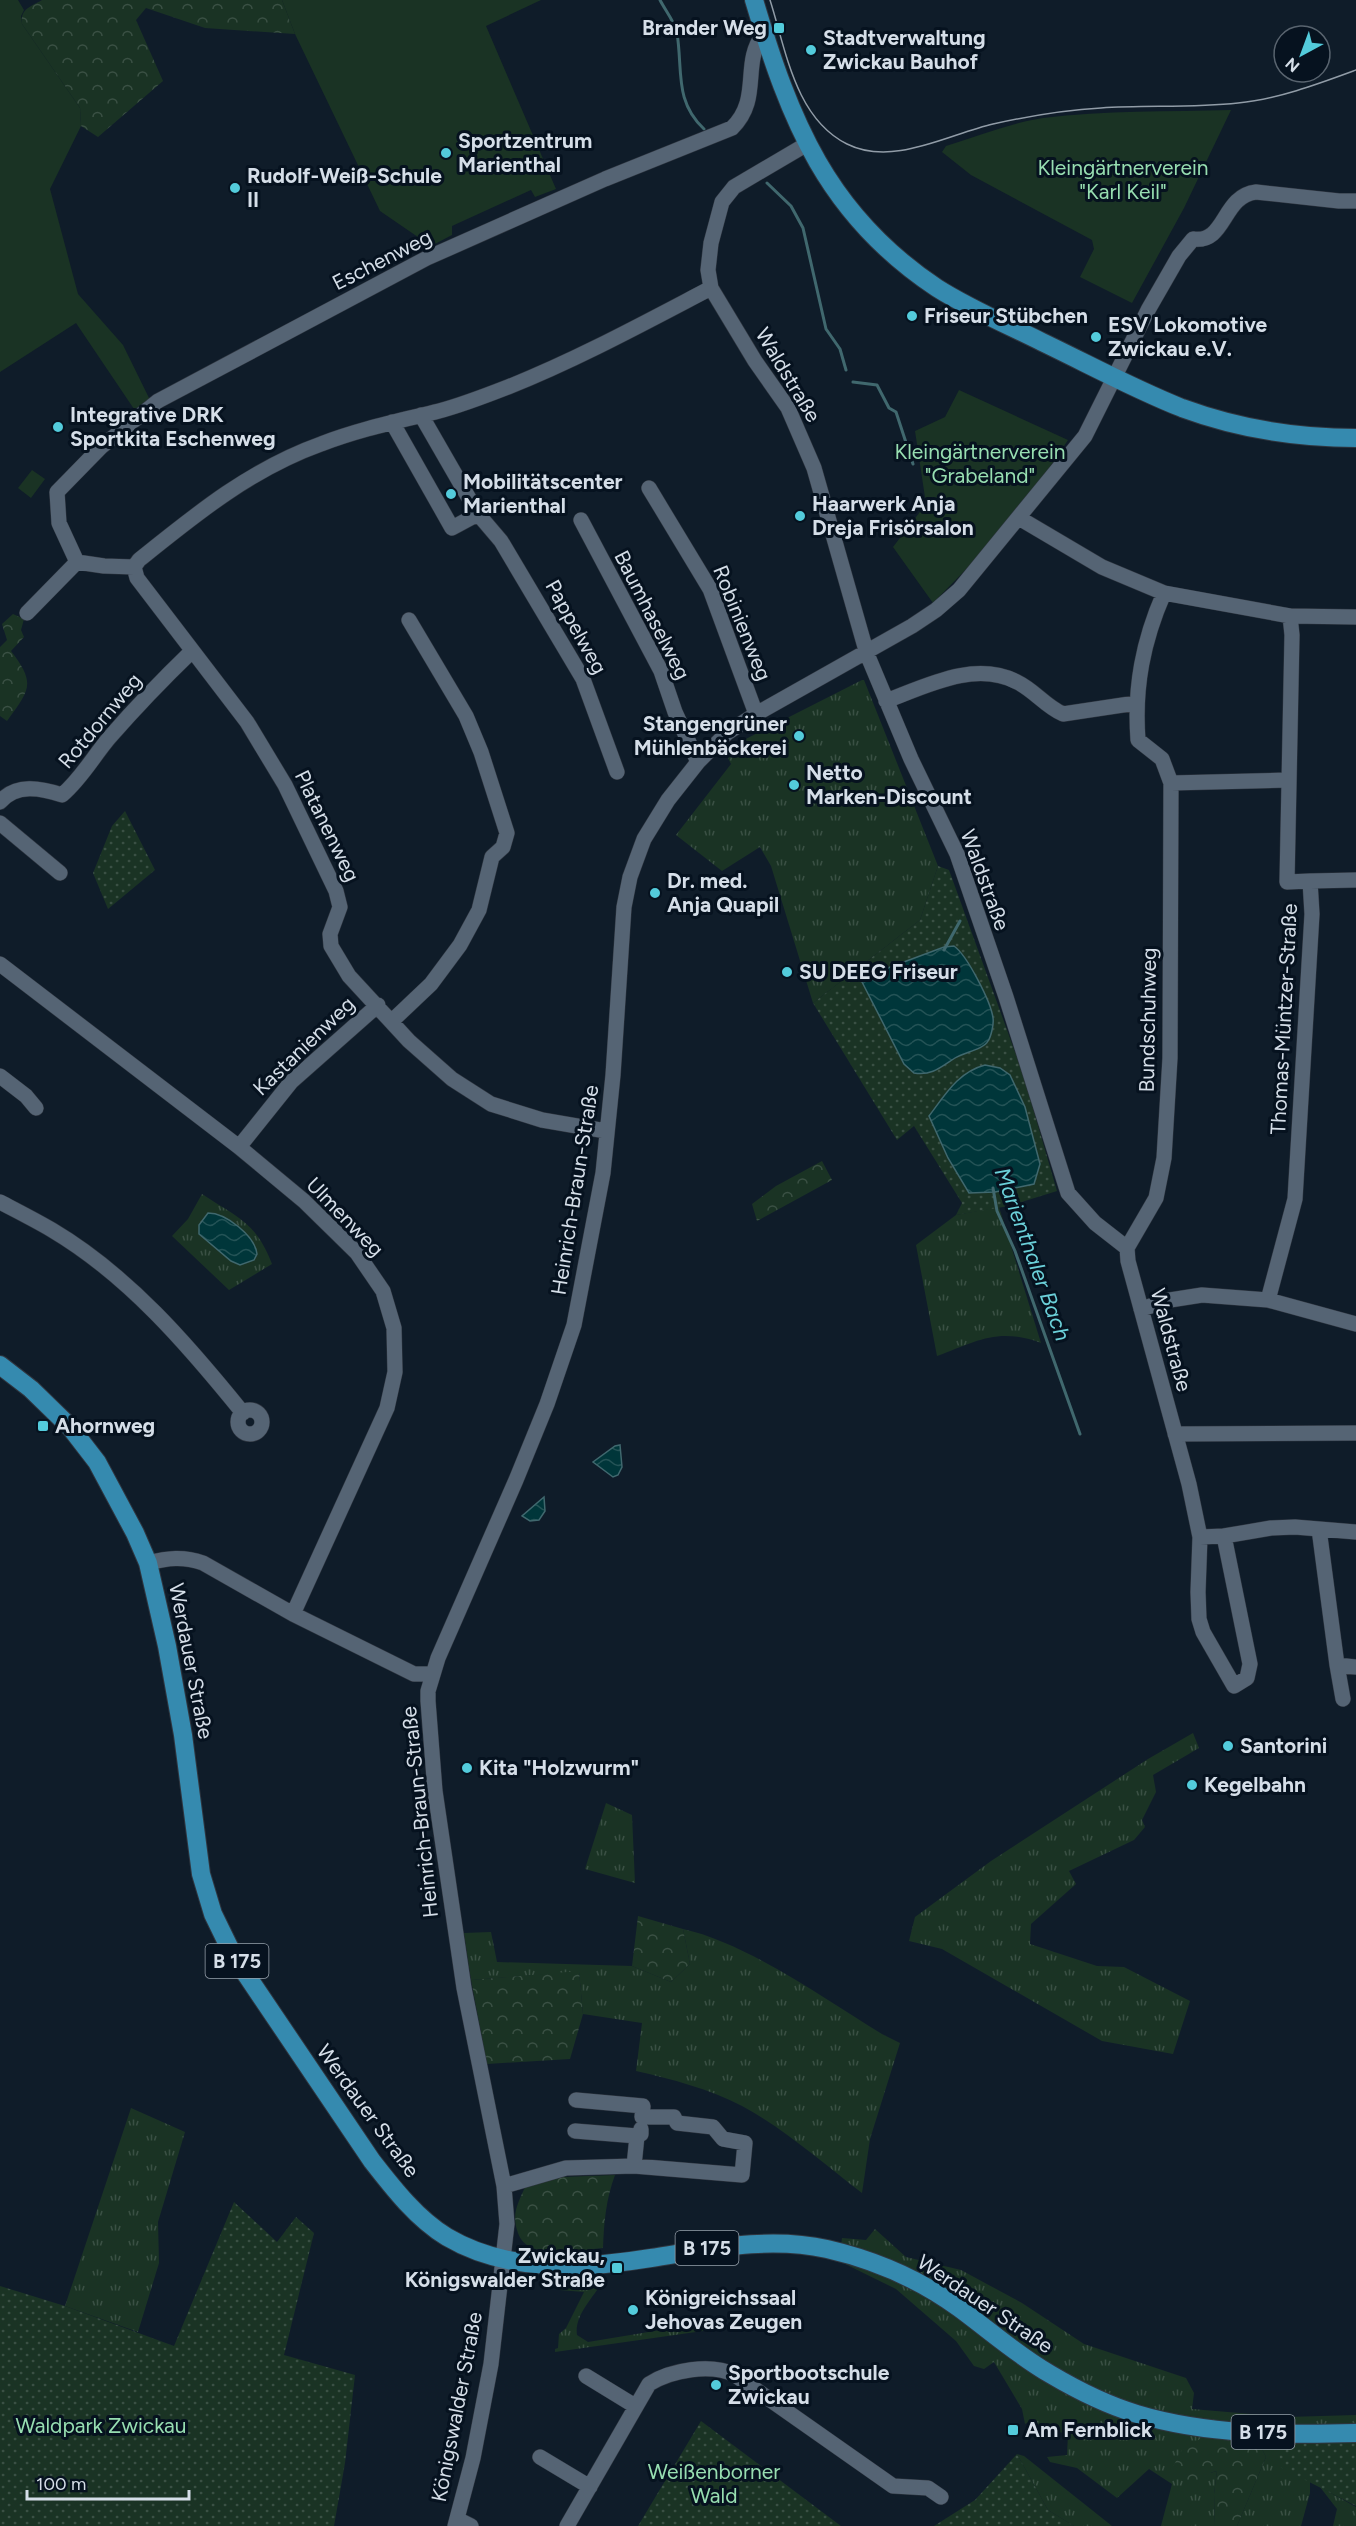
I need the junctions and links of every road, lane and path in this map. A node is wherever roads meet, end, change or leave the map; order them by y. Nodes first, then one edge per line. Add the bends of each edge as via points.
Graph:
1 (754, 0) edge
2 (763, 35) junction
3 (807, 144) junction
4 (1356, 201) edge
5 (711, 288) junction
6 (1113, 376) junction
7 (421, 415) junction
8 (392, 422) junction
9 (1356, 438) edge
10 (649, 488) dead end
11 (478, 514) junction
12 (1019, 518) junction
13 (581, 520) dead end
14 (77, 562) junction
15 (134, 567) junction
16 (1164, 593) junction
17 (27, 613) dead end
18 (1290, 616) junction
19 (1356, 617) edge
20 (409, 620) dead end
21 (192, 651) junction
22 (867, 654) junction
23 (886, 701) junction
24 (1136, 703) junction
25 (756, 714) junction
26 (698, 762) junction
27 (617, 772) dead end
28 (1287, 780) junction
29 (1171, 783) junction
30 (0, 802) edge
31 (0, 823) edge
32 (60, 873) dead end
33 (1356, 880) edge
34 (1310, 881) junction
35 (0, 964) edge
36 (378, 1005) junction
37 (393, 1021) junction
38 (0, 1076) edge
39 (36, 1108) dead end
40 (606, 1131) junction
41 (239, 1147) junction
42 (0, 1203) edge
43 (1127, 1248) junction
44 (1268, 1300) junction
45 (1141, 1309) junction
46 (1356, 1324) edge
47 (0, 1365) edge
48 (243, 1413) dead end
49 (1356, 1433) edge
50 (1175, 1434) junction
51 (1319, 1529) junction
52 (1356, 1532) edge
53 (1224, 1536) junction
54 (1200, 1537) junction
55 (148, 1563) junction
56 (294, 1614) junction
57 (1337, 1665) junction
58 (1356, 1667) edge
59 (433, 1674) junction
60 (1343, 1699) dead end
61 (576, 2100) dead end
62 (642, 2117) junction
63 (575, 2131) dead end
64 (637, 2136) junction
65 (634, 2166) junction
66 (504, 2186) junction
67 (505, 2260) junction
68 (586, 2376) dead end
69 (635, 2406) junction
70 (1356, 2433) edge
71 (540, 2457) dead end
72 (590, 2487) junction
73 (941, 2497) dead end
74 (461, 2524) edge
75 (567, 2526) edge

1 - 2 main road
2 - 3 main road
2 - 14 street, Eschenweg via 755,45 744,116 732,128 427,258 158,402 101,447 57,492 59,523
3 - 5 street, Waldstraße via 734,187 722,202 711,243
3 - 6 main road via 862,223 920,276 959,300
4 - 6 street, Heinrich-Braun-Straße via 1256,192 1236,199 1212,237 1203,241 1192,239 1179,255
5 - 7 street via 579,358
5 - 22 street, Waldstraße via 788,408 802,438
6 - 9 main road via 1176,406 1247,428 1287,435
6 - 12 street, Heinrich-Braun-Straße via 1085,436
7 - 8 street
7 - 11 street, Pappelweg
8 - 11 street via 452,528
8 - 15 street via 320,444 255,475 221,495
10 - 25 street, Robinienweg via 710,588
11 - 27 street, Pappelweg via 501,541 583,679
12 - 16 street via 1094,563
12 - 22 street, Heinrich-Braun-Straße via 936,610
13 - 26 street, Baumhaselweg via 661,671
14 - 15 street
14 - 17 street
15 - 21 street, Platanenweg via 137,578
16 - 18 street
16 - 24 street, Bundschuhweg via 1142,653
18 - 19 street
18 - 28 street, Thomas-Müntzer-Straße
20 - 37 street via 466,716 507,833 502,847 492,857 479,910 460,945 431,984
21 - 30 street, Rotdornweg via 146,695 62,795 44,789 20,789
21 - 36 street, Platanenweg via 247,722 285,785 336,891 340,907 330,934 331,946 349,975
22 - 23 street, Waldstraße
22 - 25 street, Heinrich-Braun-Straße
23 - 24 street via 973,673 995,674 1015,681 1063,714
23 - 43 street, Waldstraße via 957,854 1068,1193 1095,1223
24 - 29 street, Bundschuhweg via 1138,740 1162,759
25 - 26 street, Heinrich-Braun-Straße
26 - 40 street, Heinrich-Braun-Straße via 644,839 630,877 624,907
28 - 29 street
28 - 34 street, Thomas-Müntzer-Straße via 1287,882
29 - 43 street, Bundschuhweg via 1170,1058 1164,1158 1156,1198
31 - 32 street
33 - 34 street
34 - 44 street, Thomas-Müntzer-Straße via 1312,914 1295,1199
35 - 41 street, Ulmenweg
36 - 37 street, Platanenweg
36 - 41 street, Kastanienweg via 291,1082
37 - 40 street, Platanenweg via 409,1041 452,1079 491,1104 542,1120
38 - 39 street
40 - 59 street, Heinrich-Braun-Straße via 603,1173 574,1325 542,1415
41 - 56 street, Ulmenweg via 304,1201 357,1253 383,1291 394,1328 395,1372 387,1408
42 - 48 street via 54,1230 104,1268 191,1349
43 - 45 street, Waldstraße
44 - 45 street via 1202,1295
44 - 46 street
45 - 50 street, Waldstraße
47 - 55 main road, Werdauer Straße / B 175 via 60,1415 97,1462
49 - 50 street
50 - 54 street, Waldstraße
51 - 52 street
51 - 53 street via 1271,1528
51 - 57 street
53 - 54 street
53 - 54 street, Waldstraße via 1251,1664 1247,1678 1234,1686 1199,1619
55 - 56 street via 172,1557 202,1563
55 - 67 main road, Werdauer Straße / B 175 via 183,1736 201,1874 213,1914 233,1955 390,2185 447,2236
56 - 59 street via 414,1674
57 - 58 street
57 - 60 street
59 - 66 street, Heinrich-Braun-Straße via 428,1701 444,1860 464,1988
61 - 62 street via 644,2106
62 - 64 street via 641,2134
62 - 65 street via 674,2117 677,2123 713,2127 723,2139 745,2144 742,2175
63 - 64 street
64 - 65 street
65 - 66 street via 566,2168
66 - 67 street, Heinrich-Braun-Straße
67 - 70 main road, Werdauer Straße / B 175 via 547,2265 604,2264 737,2245 769,2243 824,2248 906,2276 957,2306 1047,2373 1137,2415 1231,2430
67 - 74 street, Königswalder Straße via 491,2364
68 - 69 street
69 - 72 street
69 - 73 street via 649,2384 658,2378 724,2369 893,2486 928,2488
71 - 72 street
72 - 75 street

